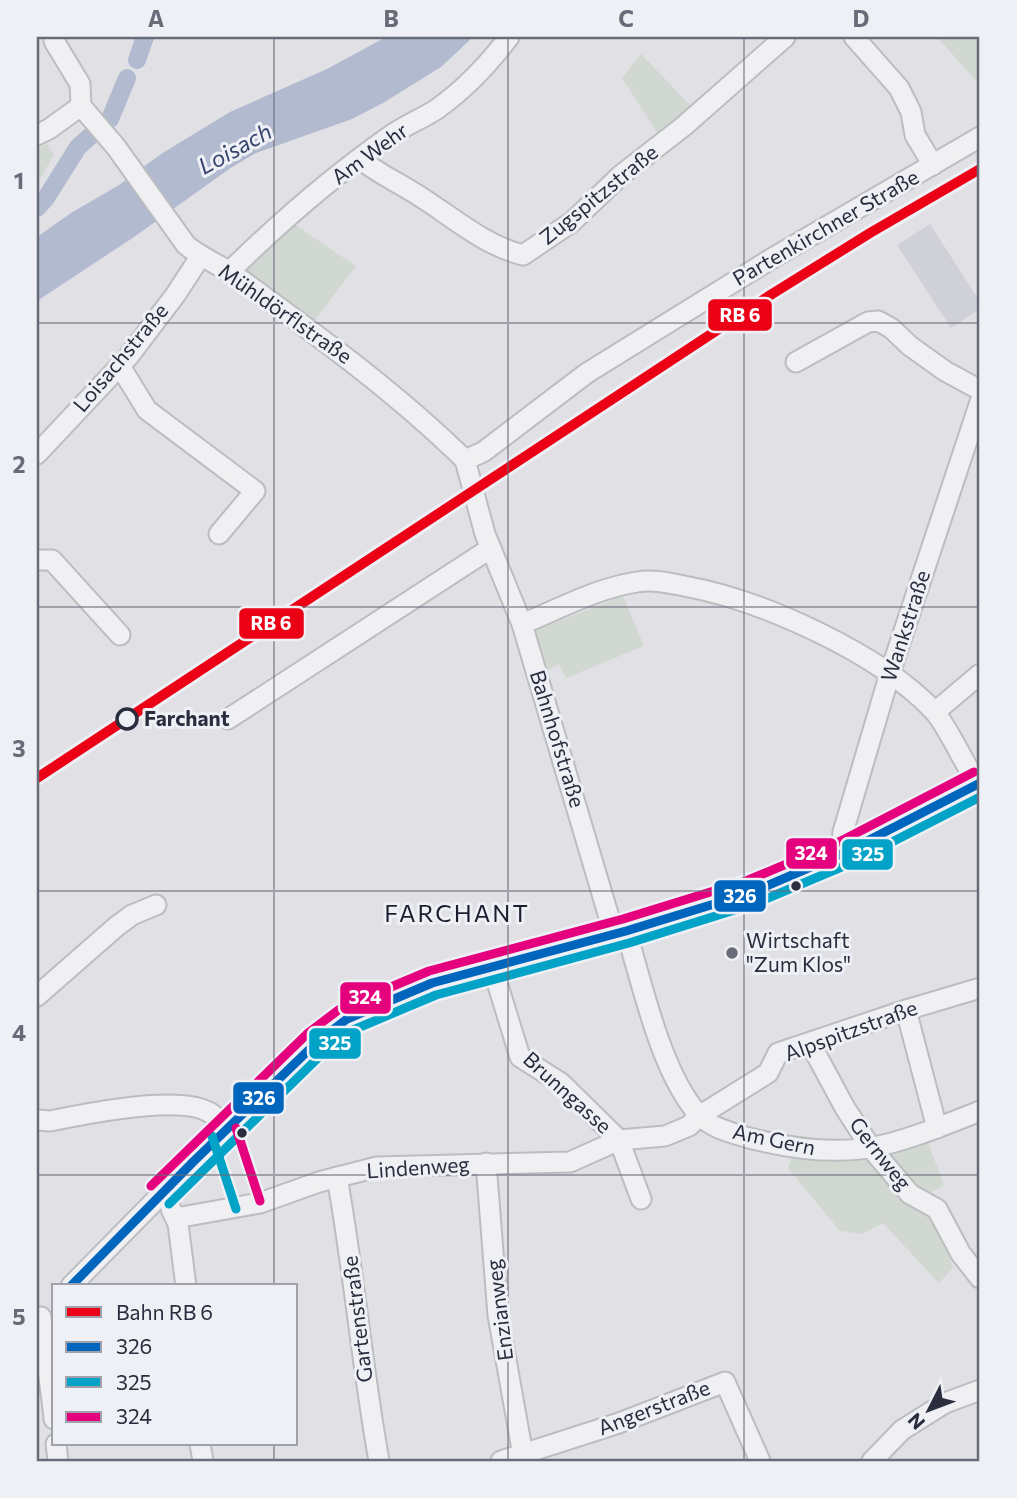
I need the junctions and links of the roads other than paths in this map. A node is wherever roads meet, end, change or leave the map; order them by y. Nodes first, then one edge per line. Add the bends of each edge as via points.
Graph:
1 (54, 37) edge
2 (509, 37) edge
3 (785, 37) edge
4 (854, 37) edge
5 (86, 112) junction
6 (37, 135) edge
7 (980, 137) edge
8 (360, 159) junction
9 (933, 166) junction
10 (200, 257) junction
11 (230, 271) junction
12 (796, 362) dead end
13 (120, 366) junction
14 (980, 390) edge
15 (980, 402) edge
16 (37, 454) edge
17 (465, 460) junction
18 (219, 534) dead end
19 (491, 548) junction
20 (37, 559) edge
21 (522, 624) junction
22 (120, 635) dead end
23 (890, 673) junction
24 (980, 674) edge
25 (935, 712) junction
26 (228, 719) dead end
27 (979, 783) edge
28 (846, 852) junction
29 (156, 905) dead end
30 (620, 932) junction
31 (492, 966) junction
32 (980, 988) edge
33 (37, 996) edge
34 (906, 1010) junction
35 (810, 1042) junction
36 (980, 1111) edge
37 (699, 1116) junction
38 (37, 1120) edge
39 (937, 1128) junction
40 (224, 1132) junction
41 (619, 1139) junction
42 (871, 1148) junction
43 (486, 1163) junction
44 (337, 1177) junction
45 (160, 1195) junction
46 (640, 1199) dead end
47 (176, 1219) junction
48 (980, 1278) edge
49 (73, 1284) edge
50 (186, 1284) edge
51 (44, 1314) edge
52 (980, 1390) edge
53 (52, 1391) edge
54 (523, 1455) junction
55 (379, 1461) edge
56 (501, 1461) edge
57 (760, 1461) edge
58 (872, 1461) edge

1 - 5 street via 80,84
2 - 8 street, Am Wehr via 471,82
3 - 8 street, Zugspitzstraße via 572,222 523,255 504,250
4 - 9 street via 899,88 911,112 915,135
5 - 6 street
5 - 10 street, Mühldörflstraße via 178,236
7 - 9 street, Partenkirchner Straße
8 - 11 street, Am Wehr via 282,220
9 - 17 street, Partenkirchner Straße via 587,373 483,452
10 - 11 street, Mühldörflstraße
10 - 13 street, Loisachstraße
11 - 17 street, Mühldörflstraße via 404,403
12 - 14 street via 867,322 878,321 945,371
13 - 16 street, Loisachstraße
13 - 18 street via 147,410 256,491
15 - 23 street, Wankstraße
17 - 19 street, Bahnhofstraße
19 - 21 street, Bahnhofstraße
19 - 26 street
20 - 22 street via 52,560
21 - 23 street via 606,590 638,581 660,581 709,590 792,621
21 - 30 street, Bahnhofstraße
23 - 25 street
23 - 28 street, Wankstraße via 843,832
24 - 25 street
25 - 27 street
27 - 28 street
28 - 30 street via 750,893
29 - 33 street via 117,926
30 - 31 street
30 - 37 street via 682,1093
31 - 40 street via 432,983 347,1019
31 - 41 street, Brunngasse via 520,1057 562,1083
32 - 34 street, Alpspitzstraße
34 - 35 street, Alpspitzstraße
34 - 39 street
35 - 37 street, Alpspitzstraße via 778,1053 768,1073
35 - 42 street, Gernweg
36 - 39 street, Am Gern
37 - 41 street, Lindenweg via 666,1136
37 - 42 street, Am Gern via 725,1130 771,1143 809,1150
38 - 40 street via 170,1103 212,1114
39 - 42 street, Am Gern
40 - 45 street
41 - 43 street, Lindenweg via 570,1162
41 - 46 street
42 - 48 street, Gernweg via 910,1194 937,1209
43 - 44 street, Lindenweg via 377,1167
43 - 54 street, Enzianweg via 498,1315
44 - 47 street, Lindenweg via 260,1203
44 - 55 street, Gartenstraße
45 - 47 street
45 - 49 street
47 - 50 street
51 - 53 street via 43,1346
52 - 58 street via 945,1403 902,1430
54 - 56 street, Angerstraße
54 - 57 street, Angerstraße via 725,1382

